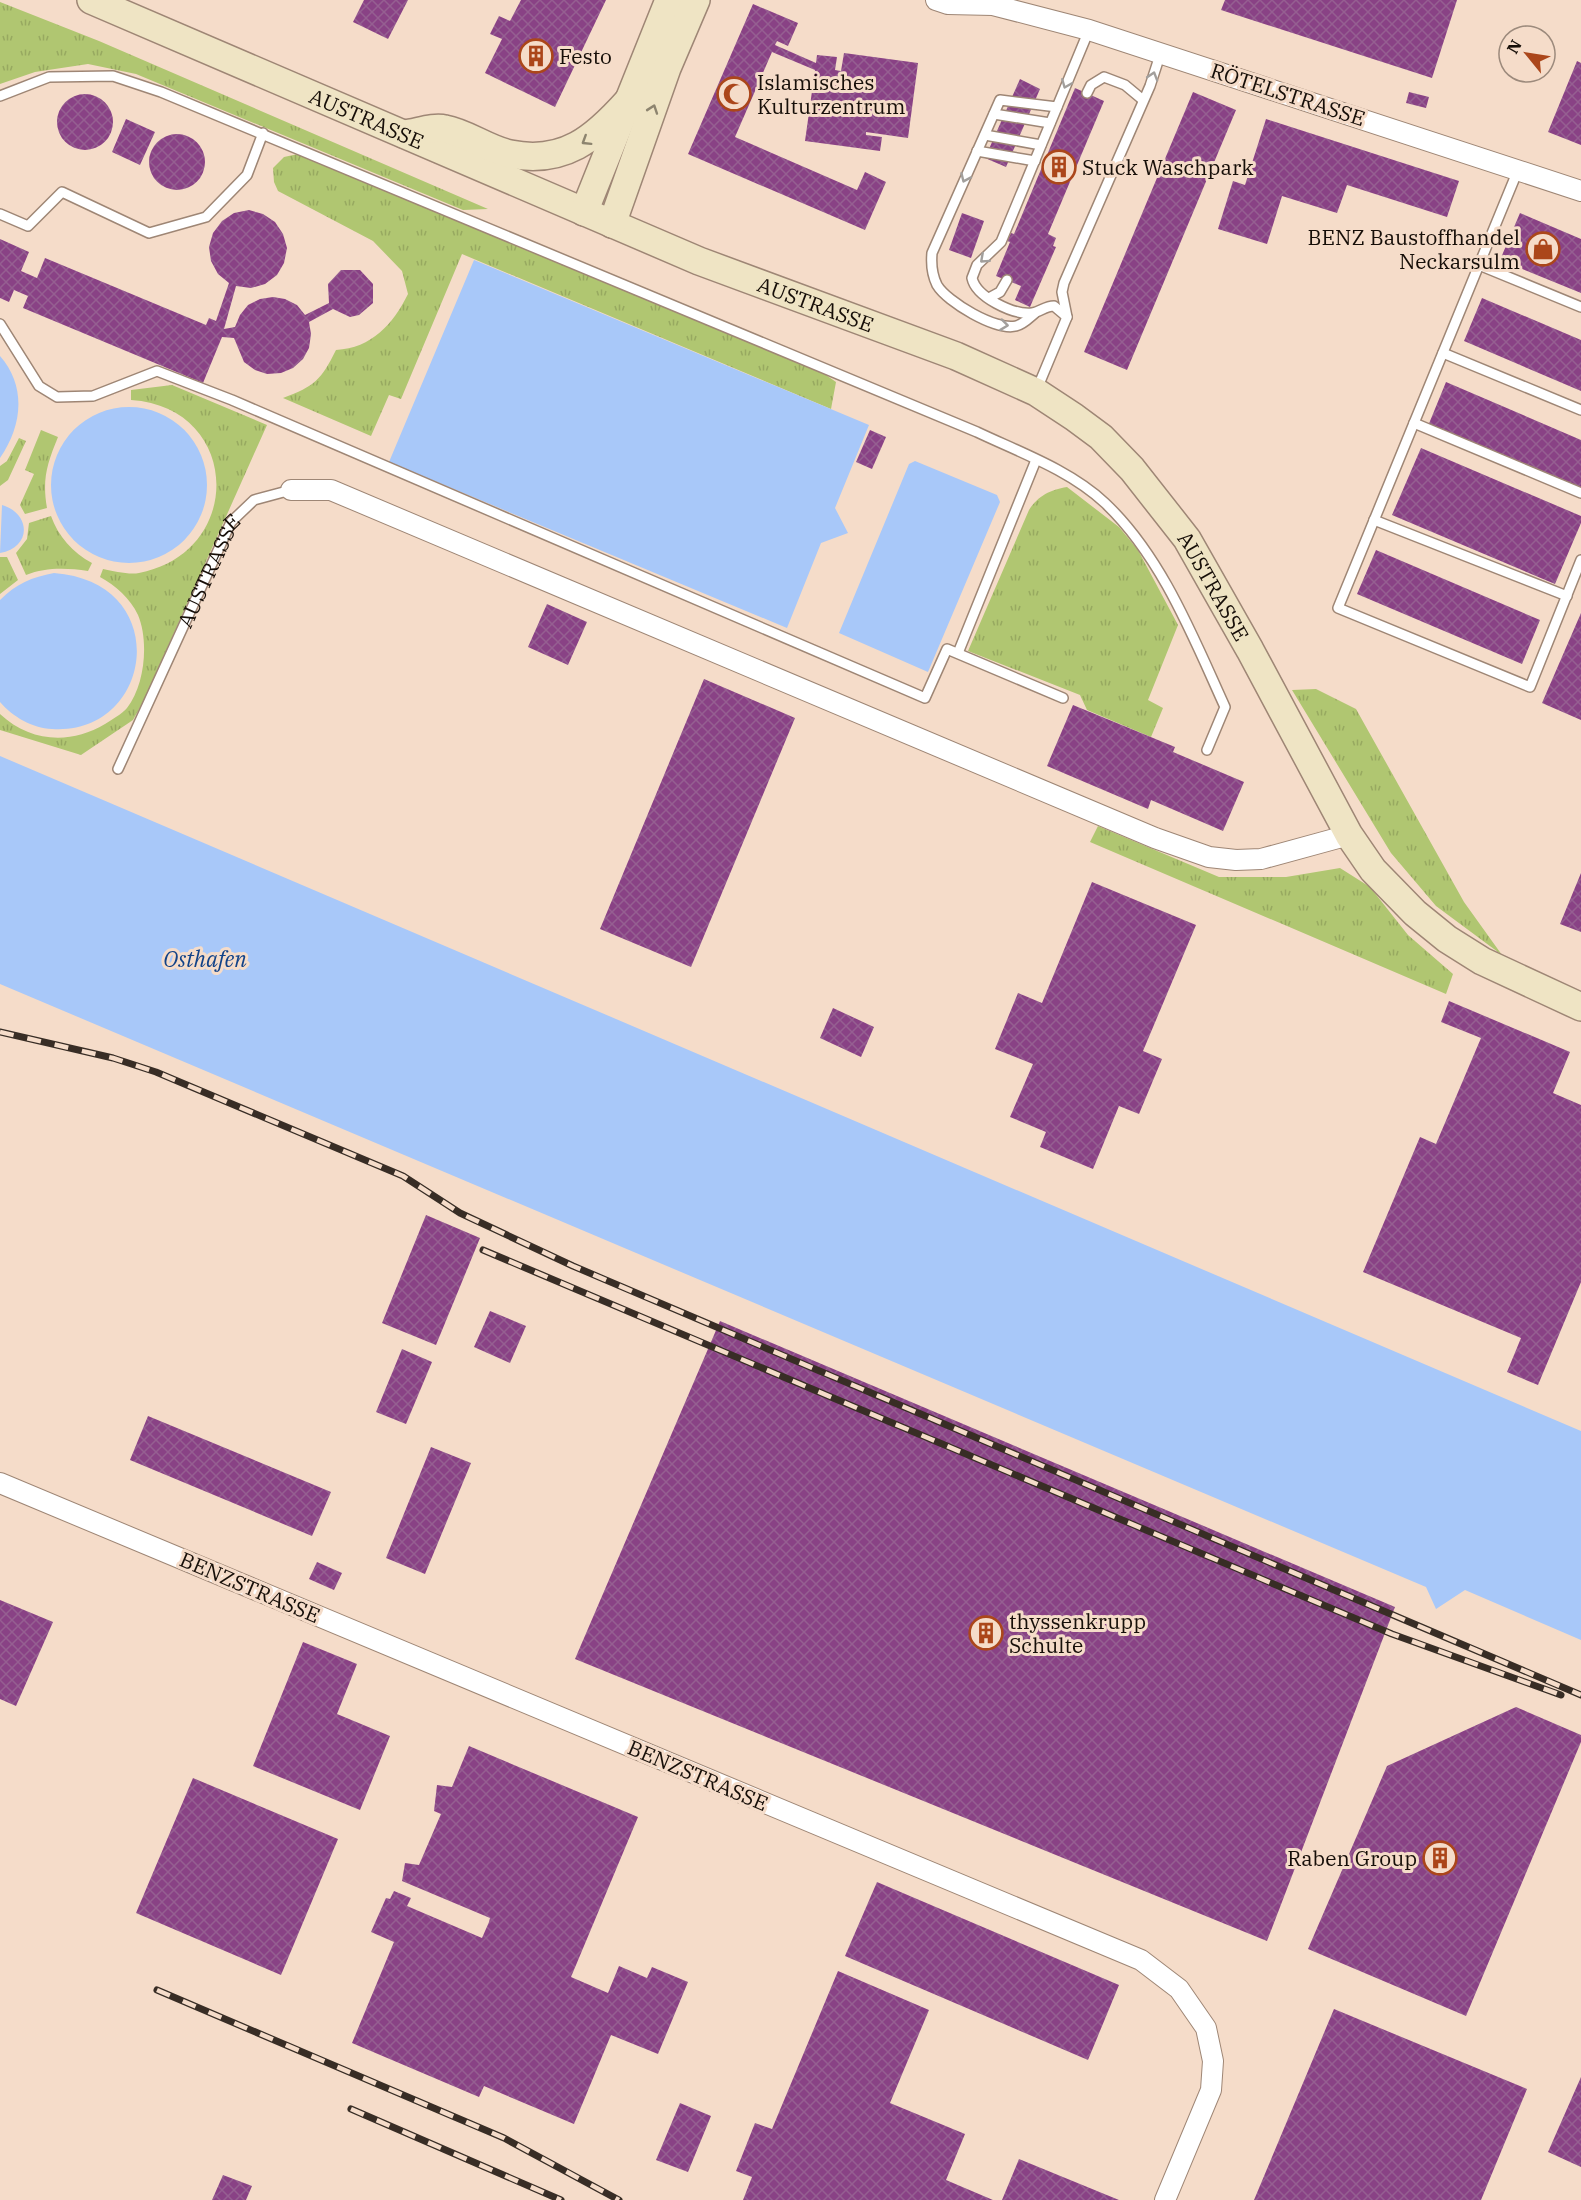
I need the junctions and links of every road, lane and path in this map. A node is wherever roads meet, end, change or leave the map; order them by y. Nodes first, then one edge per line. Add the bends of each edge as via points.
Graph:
1 (91, 0) edge
2 (669, 0) edge
3 (696, 0) edge
4 (936, 0) edge
5 (989, 2) edge
6 (1089, 30) junction
7 (1161, 51) junction
8 (1087, 93) dead end
9 (0, 96) edge
10 (1143, 100) junction
11 (628, 101) junction
12 (1057, 107) junction
13 (994, 114) junction
14 (1050, 123) junction
15 (263, 133) junction
16 (404, 134) junction
17 (985, 135) junction
18 (1041, 145) junction
19 (977, 151) junction
20 (1035, 161) junction
21 (1518, 170) junction
22 (1581, 191) edge
23 (584, 212) junction
24 (0, 214) edge
25 (612, 224) junction
26 (1479, 265) junction
27 (1007, 280) dead end
28 (989, 298) junction
29 (1581, 307) edge
30 (1035, 313) junction
31 (1067, 317) junction
32 (0, 324) edge
33 (1443, 353) junction
34 (1036, 392) junction
35 (1581, 410) edge
36 (1414, 423) junction
37 (1036, 460) junction
38 (291, 490) joint
39 (1581, 493) edge
40 (1374, 520) junction
41 (1581, 560) edge
42 (1567, 596) junction
43 (958, 653) junction
44 (1063, 698) dead end
45 (1207, 750) dead end
46 (118, 769) dead end
47 (1349, 835) junction
48 (1581, 1006) edge
49 (0, 1483) edge
50 (1165, 2200) edge

1 - 16 main road, AUSTRASSE
2 - 11 main road
25 -> 3 main road via 667,68
4 - 5 street, RÖTELSTRASSE via 948,4
5 - 6 street, RÖTELSTRASSE
6 - 7 street, RÖTELSTRASSE
6 -> 12 lane
10 -> 7 lane
7 - 21 street, RÖTELSTRASSE
8 - 10 lane via 1091,85 1104,77 1125,85
9 - 15 lane via 49,76 113,76
10 - 31 lane via 1065,279 1062,292
11 -> 16 main road via 584,144 554,156 510,154 444,128
11 - 23 main road
12 - 13 lane via 1000,100
12 - 14 lane
13 - 14 lane
13 - 17 lane
14 - 18 lane
15 - 24 lane via 247,175 206,217 149,233 62,192 28,226
15 - 37 lane
16 - 23 main road, AUSTRASSE
17 - 18 lane
17 - 19 lane
18 - 20 lane
19 - 20 lane
19 -> 30 lane via 932,253 936,283 947,298 996,325 1017,326
20 -> 28 lane via 1001,242 973,273 976,288
21 - 22 street, RÖTELSTRASSE
21 - 26 lane
23 - 25 main road, AUSTRASSE
25 - 34 main road, AUSTRASSE via 699,261 956,356
26 - 29 lane
26 - 33 lane
27 - 28 lane
28 - 30 lane via 1017,311
30 - 31 lane via 1054,306
31 - 34 lane
32 - 43 lane via 39,386 57,397 93,396 157,371 926,698 947,649
33 - 35 lane
33 - 36 lane
34 - 47 main road, AUSTRASSE via 1101,437 1187,540
36 - 39 lane
36 - 40 lane
37 - 43 lane
37 - 45 lane via 1104,502 1144,550 1191,631 1225,707
38 - 46 lane, AUSTRASSE via 254,500 231,522
38 - 47 street, AUSTRASSE via 331,490 1155,838 1209,857 1261,860
40 - 42 lane
40 - 42 lane via 1338,608 1530,687
41 - 42 lane
43 - 44 lane
47 - 48 main road, AUSTRASSE via 1373,870 1447,939 1482,961
49 - 50 street, BENZSTRASSE via 1141,1960 1179,1989 1206,2028 1213,2061 1211,2090

